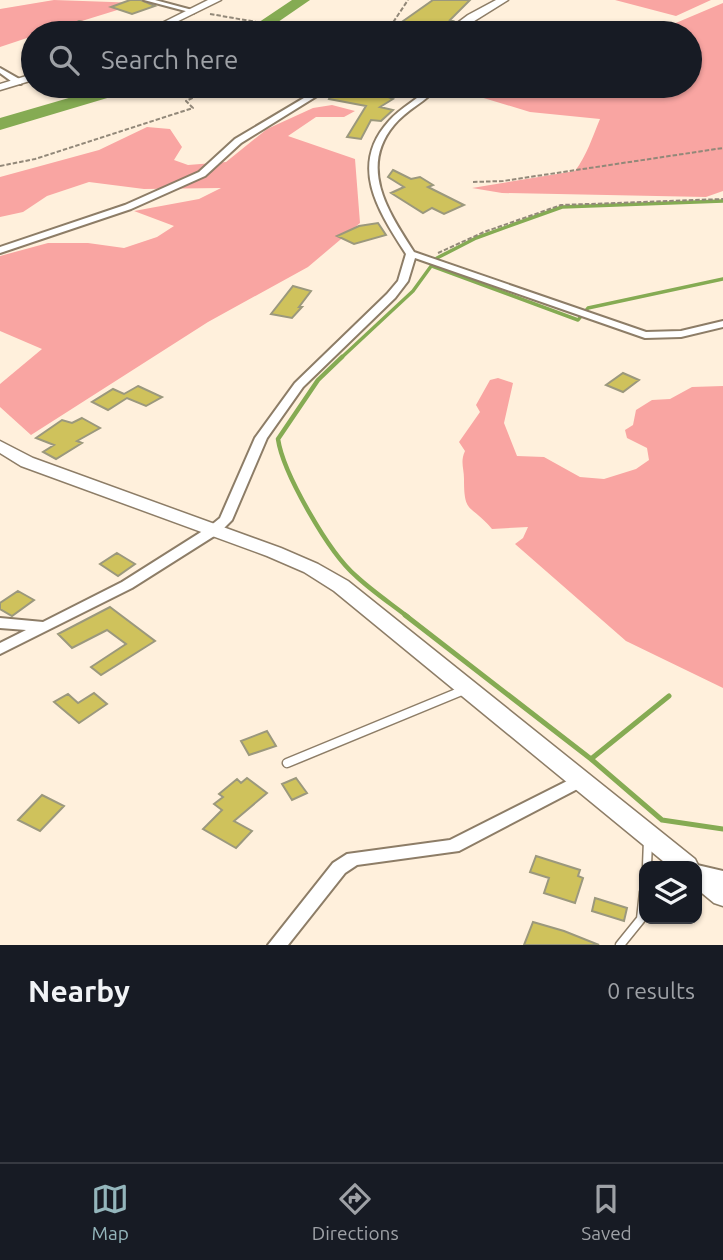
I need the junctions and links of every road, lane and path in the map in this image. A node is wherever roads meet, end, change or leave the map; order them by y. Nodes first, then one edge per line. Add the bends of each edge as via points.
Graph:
1 (147, 0) edge
2 (216, 0) edge
3 (408, 0) edge
4 (503, 0) edge
5 (192, 11) junction
6 (172, 21) edge
7 (248, 21) edge
8 (393, 21) edge
9 (466, 21) edge
10 (0, 71) edge
11 (21, 81) edge
12 (18, 82) junction
13 (0, 88) edge
14 (192, 98) edge
15 (308, 98) edge
16 (421, 98) edge
17 (723, 148) edge
18 (0, 166) edge
19 (473, 182) dead end
20 (723, 198) edge
21 (0, 250) edge
22 (411, 254) junction
23 (425, 258) junction
24 (723, 324) edge
25 (0, 446) edge
26 (214, 530) junction
27 (0, 623) edge
28 (44, 627) junction
29 (0, 649) edge
30 (466, 689) junction
31 (287, 762) dead end
32 (581, 780) junction
33 (649, 837) junction
34 (647, 861) edge
35 (680, 861) edge
36 (702, 875) edge
37 (702, 878) edge
38 (723, 878) edge
39 (723, 896) edge
40 (639, 920) edge
41 (277, 945) edge
42 (620, 945) edge

1 - 5 street
2 - 5 street
3 - 8 path
4 - 9 street
5 - 6 street
5 - 7 path
10 - 12 street
11 - 12 street
12 - 13 street
14 - 18 path via 186,101 193,108
15 - 21 street via 238,141 202,174 128,207
16 - 22 street via 390,124 370,163 370,176
17 - 19 path
20 - 23 path via 561,205
22 - 23 street
22 - 26 street via 403,281 391,296 336,346 261,438 226,520
23 - 24 street via 645,335 681,334
25 - 26 street via 27,462
26 - 28 street via 127,585
26 - 30 street via 311,568 341,586
27 - 28 street
28 - 29 street
30 - 31 lane
30 - 32 street
32 - 33 street
32 - 41 street via 453,846 353,859 339,868
33 - 34 lane
33 - 35 street
36 - 38 street
37 - 39 street
40 - 42 lane

